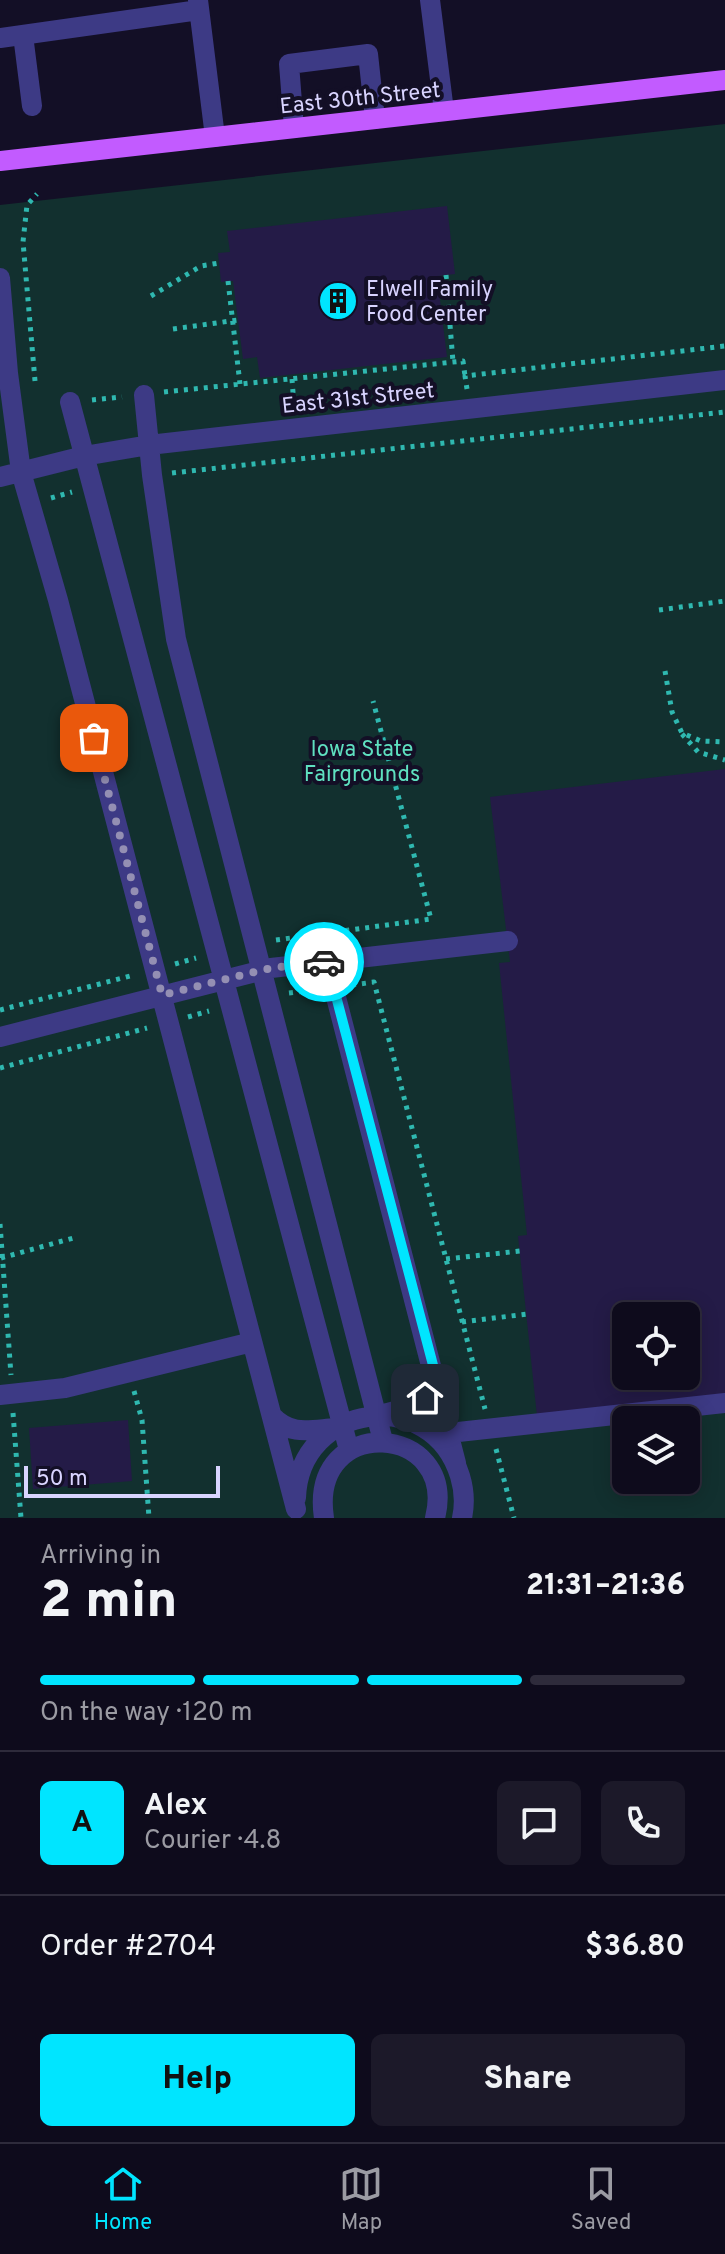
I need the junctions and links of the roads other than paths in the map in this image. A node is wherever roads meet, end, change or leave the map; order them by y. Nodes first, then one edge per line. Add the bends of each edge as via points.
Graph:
1 (430, 0) edge
2 (198, 5) edge
3 (23, 35) junction
4 (0, 38) edge
5 (725, 80) edge
6 (32, 106) dead end
7 (444, 111) junction
8 (375, 119) junction
9 (294, 128) junction
10 (215, 137) junction
11 (0, 161) edge
12 (0, 278) edge
13 (725, 380) edge
14 (144, 395) road end
15 (70, 402) road end
16 (149, 445) junction
17 (84, 456) junction
18 (21, 472) junction
19 (0, 477) edge
20 (508, 941) dead end
21 (327, 962) junction
22 (261, 971) junction
23 (224, 980) junction
24 (162, 995) junction
25 (0, 1037) edge
26 (252, 1342) junction
27 (433, 1365) junction
28 (0, 1395) edge
29 (725, 1403) edge
30 (379, 1415) junction
31 (272, 1416) junction
32 (338, 1426) junction
33 (449, 1433) junction
34 (383, 1441) junction
35 (349, 1450) junction
36 (456, 1463) junction
37 (297, 1514) edge
38 (324, 1518) edge
39 (435, 1518) edge
40 (462, 1518) edge

1 - 7 street
2 - 3 street
2 - 10 street
3 - 4 street
3 - 6 street
5 - 7 main road, East 30th Street
7 - 8 main road, East 30th Street
8 - 9 main road, East 30th Street
8 - 9 street via 368,54 289,64
9 - 10 main road, East 30th Street
10 - 11 main road, East 30th Street
12 - 18 street
13 - 16 street, East 31st Street
14 - 16 street
15 - 17 street
16 - 17 street, East 31st Street
16 - 22 street via 176,639
17 - 18 street, East 31st Street
17 - 23 street
18 - 19 street, East 31st Street
18 - 24 street
20 - 21 street
21 - 22 street
21 - 27 street
22 - 23 street
22 - 30 street
23 - 24 street
23 - 32 street
24 - 25 street
24 - 26 street
26 - 28 street via 65,1388
26 - 31 street
27 - 30 street via 425,1398
27 - 33 street
29 - 33 street
30 - 32 street
30 - 34 street
30 - 36 street via 405,1418 426,1428
31 - 32 street via 298,1431
31 - 37 street
32 - 35 street
32 - 37 street via 304,1463
33 - 36 street
34 - 35 street
34 - 39 street via 401,1445 429,1467 437,1484
35 - 38 street via 326,1477 321,1497
36 - 40 street via 464,1488

